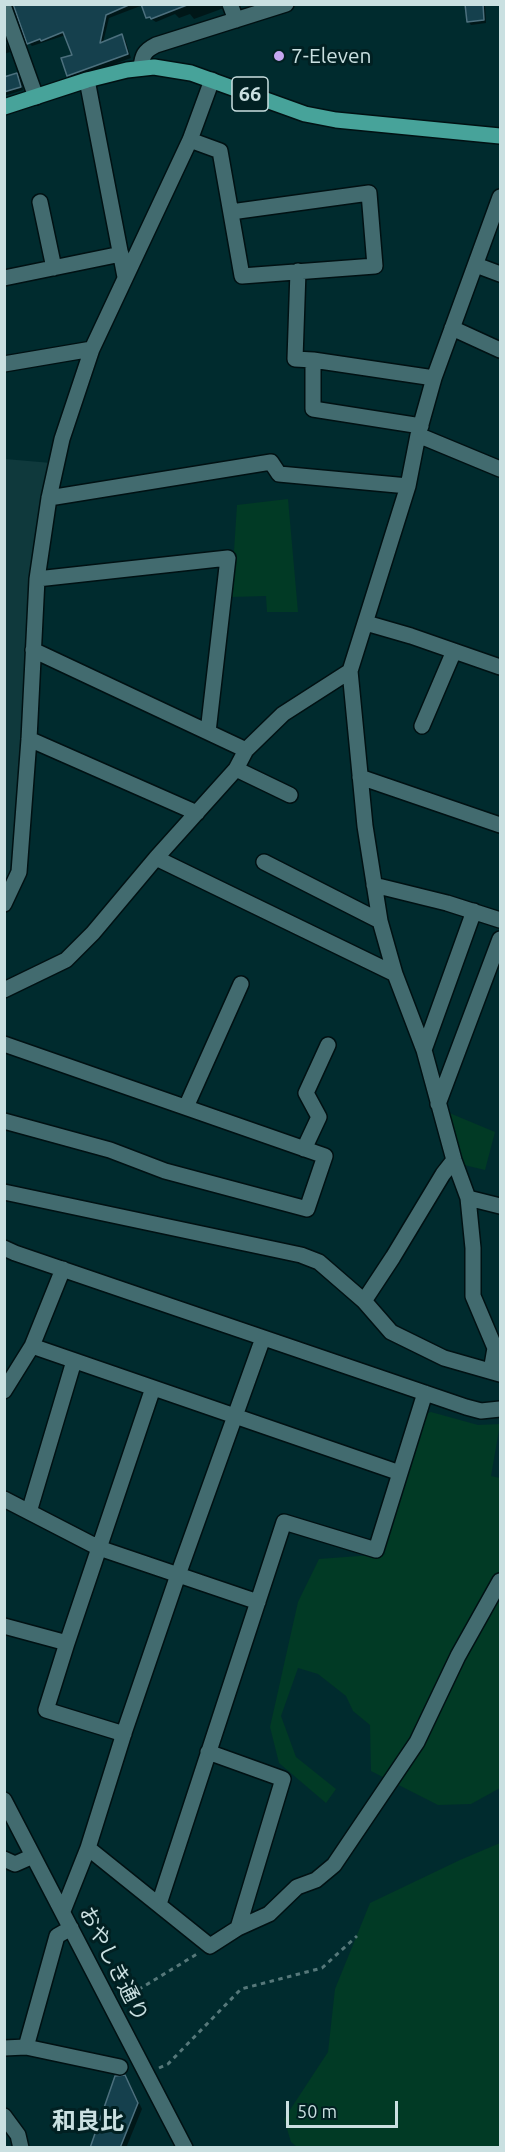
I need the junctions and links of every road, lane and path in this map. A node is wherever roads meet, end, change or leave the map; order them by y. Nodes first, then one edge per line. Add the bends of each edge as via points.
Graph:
1 (230, 4) edge
2 (286, 4) edge
3 (4, 8) edge
4 (236, 20) junction
5 (141, 68) junction
6 (87, 80) junction
7 (212, 80) junction
8 (36, 97) junction
9 (4, 107) edge
10 (501, 136) edge
11 (190, 140) junction
12 (501, 197) edge
13 (40, 202) dead end
14 (231, 212) junction
15 (121, 254) junction
16 (476, 264) junction
17 (54, 267) junction
18 (298, 271) junction
19 (501, 274) edge
20 (125, 277) junction
21 (4, 278) edge
22 (452, 328) junction
23 (92, 349) junction
24 (501, 351) edge
25 (313, 360) junction
26 (4, 364) edge
27 (434, 378) junction
28 (419, 430) junction
29 (501, 469) edge
30 (408, 486) junction
31 (49, 498) junction
32 (38, 579) junction
33 (366, 624) junction
34 (33, 650) junction
35 (454, 651) junction
36 (501, 667) edge
37 (350, 671) junction
38 (422, 726) dead end
39 (208, 732) junction
40 (29, 739) junction
41 (246, 750) junction
42 (236, 769) junction
43 (360, 777) junction
44 (290, 795) dead end
45 (197, 813) junction
46 (501, 825) edge
47 (156, 858) junction
48 (264, 862) dead end
49 (12, 869) edge
50 (374, 885) junction
51 (4, 904) edge
52 (474, 911) junction
53 (501, 920) edge
54 (380, 921) junction
55 (501, 939) edge
56 (396, 974) junction
57 (241, 984) dead end
58 (4, 990) edge
59 (4, 1044) edge
60 (328, 1046) dead end
61 (424, 1050) junction
62 (438, 1104) junction
63 (186, 1107) junction
64 (4, 1121) edge
65 (304, 1149) junction
66 (454, 1160) junction
67 (5, 1194) edge
68 (468, 1198) junction
69 (501, 1206) edge
70 (4, 1248) edge
71 (63, 1269) junction
72 (364, 1301) junction
73 (263, 1338) junction
74 (32, 1346) junction
75 (74, 1361) junction
76 (496, 1372) edge
77 (153, 1388) junction
78 (4, 1391) edge
79 (425, 1393) junction
80 (501, 1409) edge
81 (235, 1416) junction
82 (400, 1473) junction
83 (4, 1499) edge
84 (29, 1512) junction
85 (99, 1548) junction
86 (178, 1575) junction
87 (501, 1581) edge
88 (258, 1602) junction
89 (4, 1626) edge
90 (66, 1643) junction
91 (124, 1734) junction
92 (208, 1752) junction
93 (4, 1800) edge
94 (88, 1848) junction
95 (33, 1856) junction
96 (4, 1859) edge
97 (159, 1904) junction
98 (63, 1911) junction
99 (71, 1928) junction
100 (238, 1928) junction
101 (357, 1936) dead end
102 (210, 1946) junction
103 (111, 2006) junction
104 (26, 2047) junction
105 (4, 2048) edge
106 (120, 2067) dead end
107 (146, 2073) junction
108 (4, 2116) edge
109 (21, 2148) edge
110 (185, 2148) edge

1 - 4 street
2 - 4 street
3 - 8 street
4 - 5 street via 147,49
5 - 6 main road, 66
5 - 7 main road, 66 via 172,69
6 - 8 main road, 66
6 - 15 street
7 - 10 main road, 66 via 305,114
7 - 11 street
8 - 9 main road, 66
11 - 14 street via 220,151
11 - 20 street
12 - 16 street
13 - 17 street
14 - 18 street via 242,276
14 - 18 street via 369,193 375,266
15 - 17 street
15 - 20 street
16 - 19 street
16 - 22 street
17 - 21 street
18 - 25 street via 295,359
20 - 23 street
22 - 24 street
22 - 27 street
23 - 26 street
23 - 31 street via 62,439
25 - 27 street
25 - 28 street via 313,409
27 - 28 street
28 - 29 street
28 - 30 street
30 - 31 street via 279,474 271,462
30 - 33 street
31 - 32 street
32 - 34 street
32 - 39 street via 228,558
33 - 35 street
33 - 37 street
34 - 39 street
34 - 40 street
35 - 36 street
35 - 38 street
37 - 41 street via 283,714
37 - 43 street
39 - 41 street
40 - 45 street
40 - 49 street
41 - 42 street
42 - 44 street
42 - 45 street
43 - 46 street
43 - 50 street
45 - 47 street
47 - 56 street
47 - 58 street via 66,960
48 - 54 street
49 - 51 street
50 - 52 street
50 - 54 street
52 - 53 street
52 - 61 street
54 - 56 street
55 - 62 street
56 - 61 street
57 - 63 street
59 - 63 street
60 - 65 street via 306,1094 319,1118
61 - 62 street
62 - 66 street
63 - 65 street
64 - 65 street via 110,1150 165,1171 307,1209 325,1156
66 - 68 street
66 - 72 street
67 - 72 street via 301,1255 319,1262
68 - 69 street
68 - 76 street via 473,1296 495,1348
70 - 71 street
71 - 73 street
71 - 74 street
72 - 76 street via 392,1332 415,1345 444,1358
73 - 79 street
73 - 81 street
74 - 75 street
74 - 78 street
75 - 77 street
75 - 84 street
77 - 81 street
77 - 85 street
79 - 80 street via 481,1411
79 - 82 street
81 - 82 street
81 - 86 street
82 - 88 street via 376,1550 284,1522
83 - 84 street
84 - 85 street
85 - 86 street
85 - 90 street
86 - 88 street
86 - 91 street
87 - 100 street via 458,1656 417,1742 334,1864 316,1880 297,1887 269,1914
88 - 92 street
89 - 90 street
90 - 91 street via 46,1710
91 - 94 street
92 - 97 street
92 - 100 street via 283,1779
93 - 95 street, おやしき通り
94 - 97 street
94 - 98 street
95 - 96 street via 15,1864
95 - 98 street, おやしき通り
97 - 102 street
98 - 99 street, おやしき通り
99 - 103 street, おやしき通り
99 - 104 street via 57,1936
100 - 102 street
101 - 107 path via 322,1968 241,1989 168,2064
102 - 103 path
103 - 107 street, おやしき通り
104 - 105 street
104 - 106 street
107 - 110 street, おやしき通り
108 - 109 street via 18,2135

